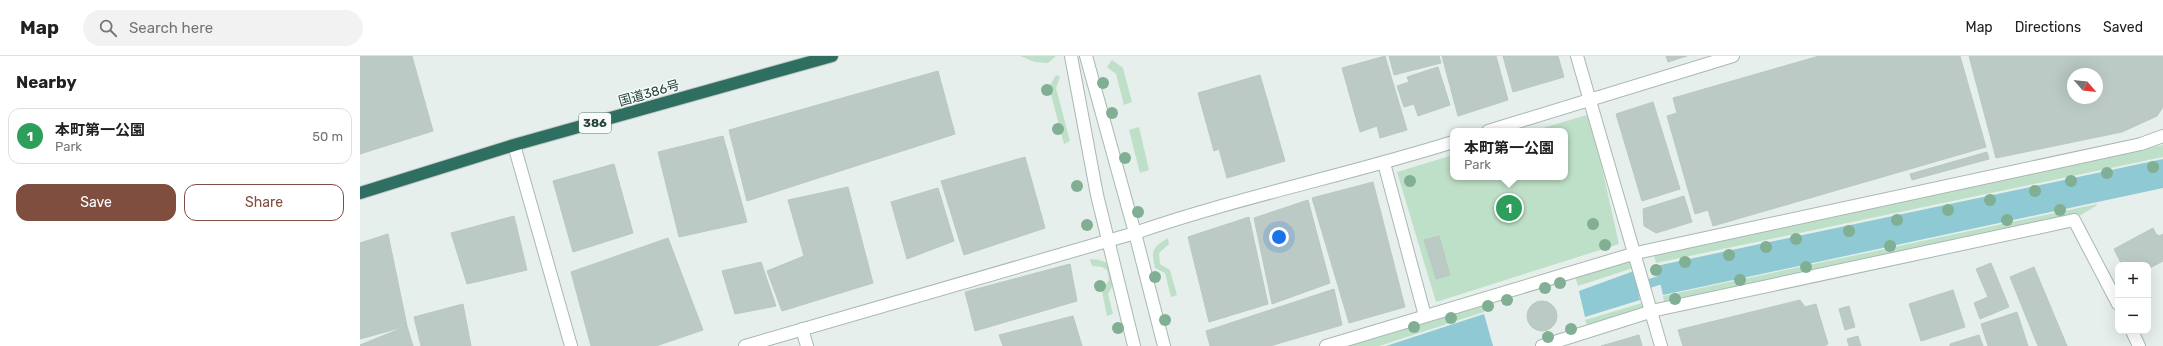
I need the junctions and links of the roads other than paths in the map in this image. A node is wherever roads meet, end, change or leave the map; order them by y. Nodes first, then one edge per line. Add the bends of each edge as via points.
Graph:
1 (832, 56) edge
2 (1071, 56) edge
3 (1086, 56) edge
4 (1577, 56) edge
5 (1732, 56) edge
6 (1591, 99) junction
7 (1498, 128) edge
8 (2163, 136) edge
9 (1450, 143) edge
10 (514, 145) junction
11 (1384, 163) junction
12 (360, 193) edge
13 (1135, 233) junction
14 (1108, 240) junction
15 (1636, 253) junction
16 (2115, 298) edge
17 (1651, 312) junction
18 (1425, 316) junction
19 (802, 329) junction
20 (2133, 334) edge
21 (571, 346) edge
22 (745, 346) edge
23 (807, 346) edge
24 (1134, 346) edge
25 (1164, 346) edge
26 (1326, 346) edge
27 (1542, 346) edge
28 (1661, 346) edge
29 (2139, 346) edge

1 - 10 highway, 国道386号 / 386
2 - 14 street
3 - 13 street
4 - 6 street
5 - 6 street
6 - 7 street
6 - 15 street
8 - 15 street via 2141,144
9 - 11 street
10 - 12 highway, 国道386号 / 386
10 - 21 street
11 - 13 street via 1176,219
11 - 18 street
13 - 14 street
13 - 25 street
14 - 19 street
14 - 24 street
15 - 17 street
15 - 18 street
16 - 17 street via 2074,220
17 - 27 street
17 - 28 street
18 - 26 street
19 - 22 street
19 - 23 street
20 - 29 street

